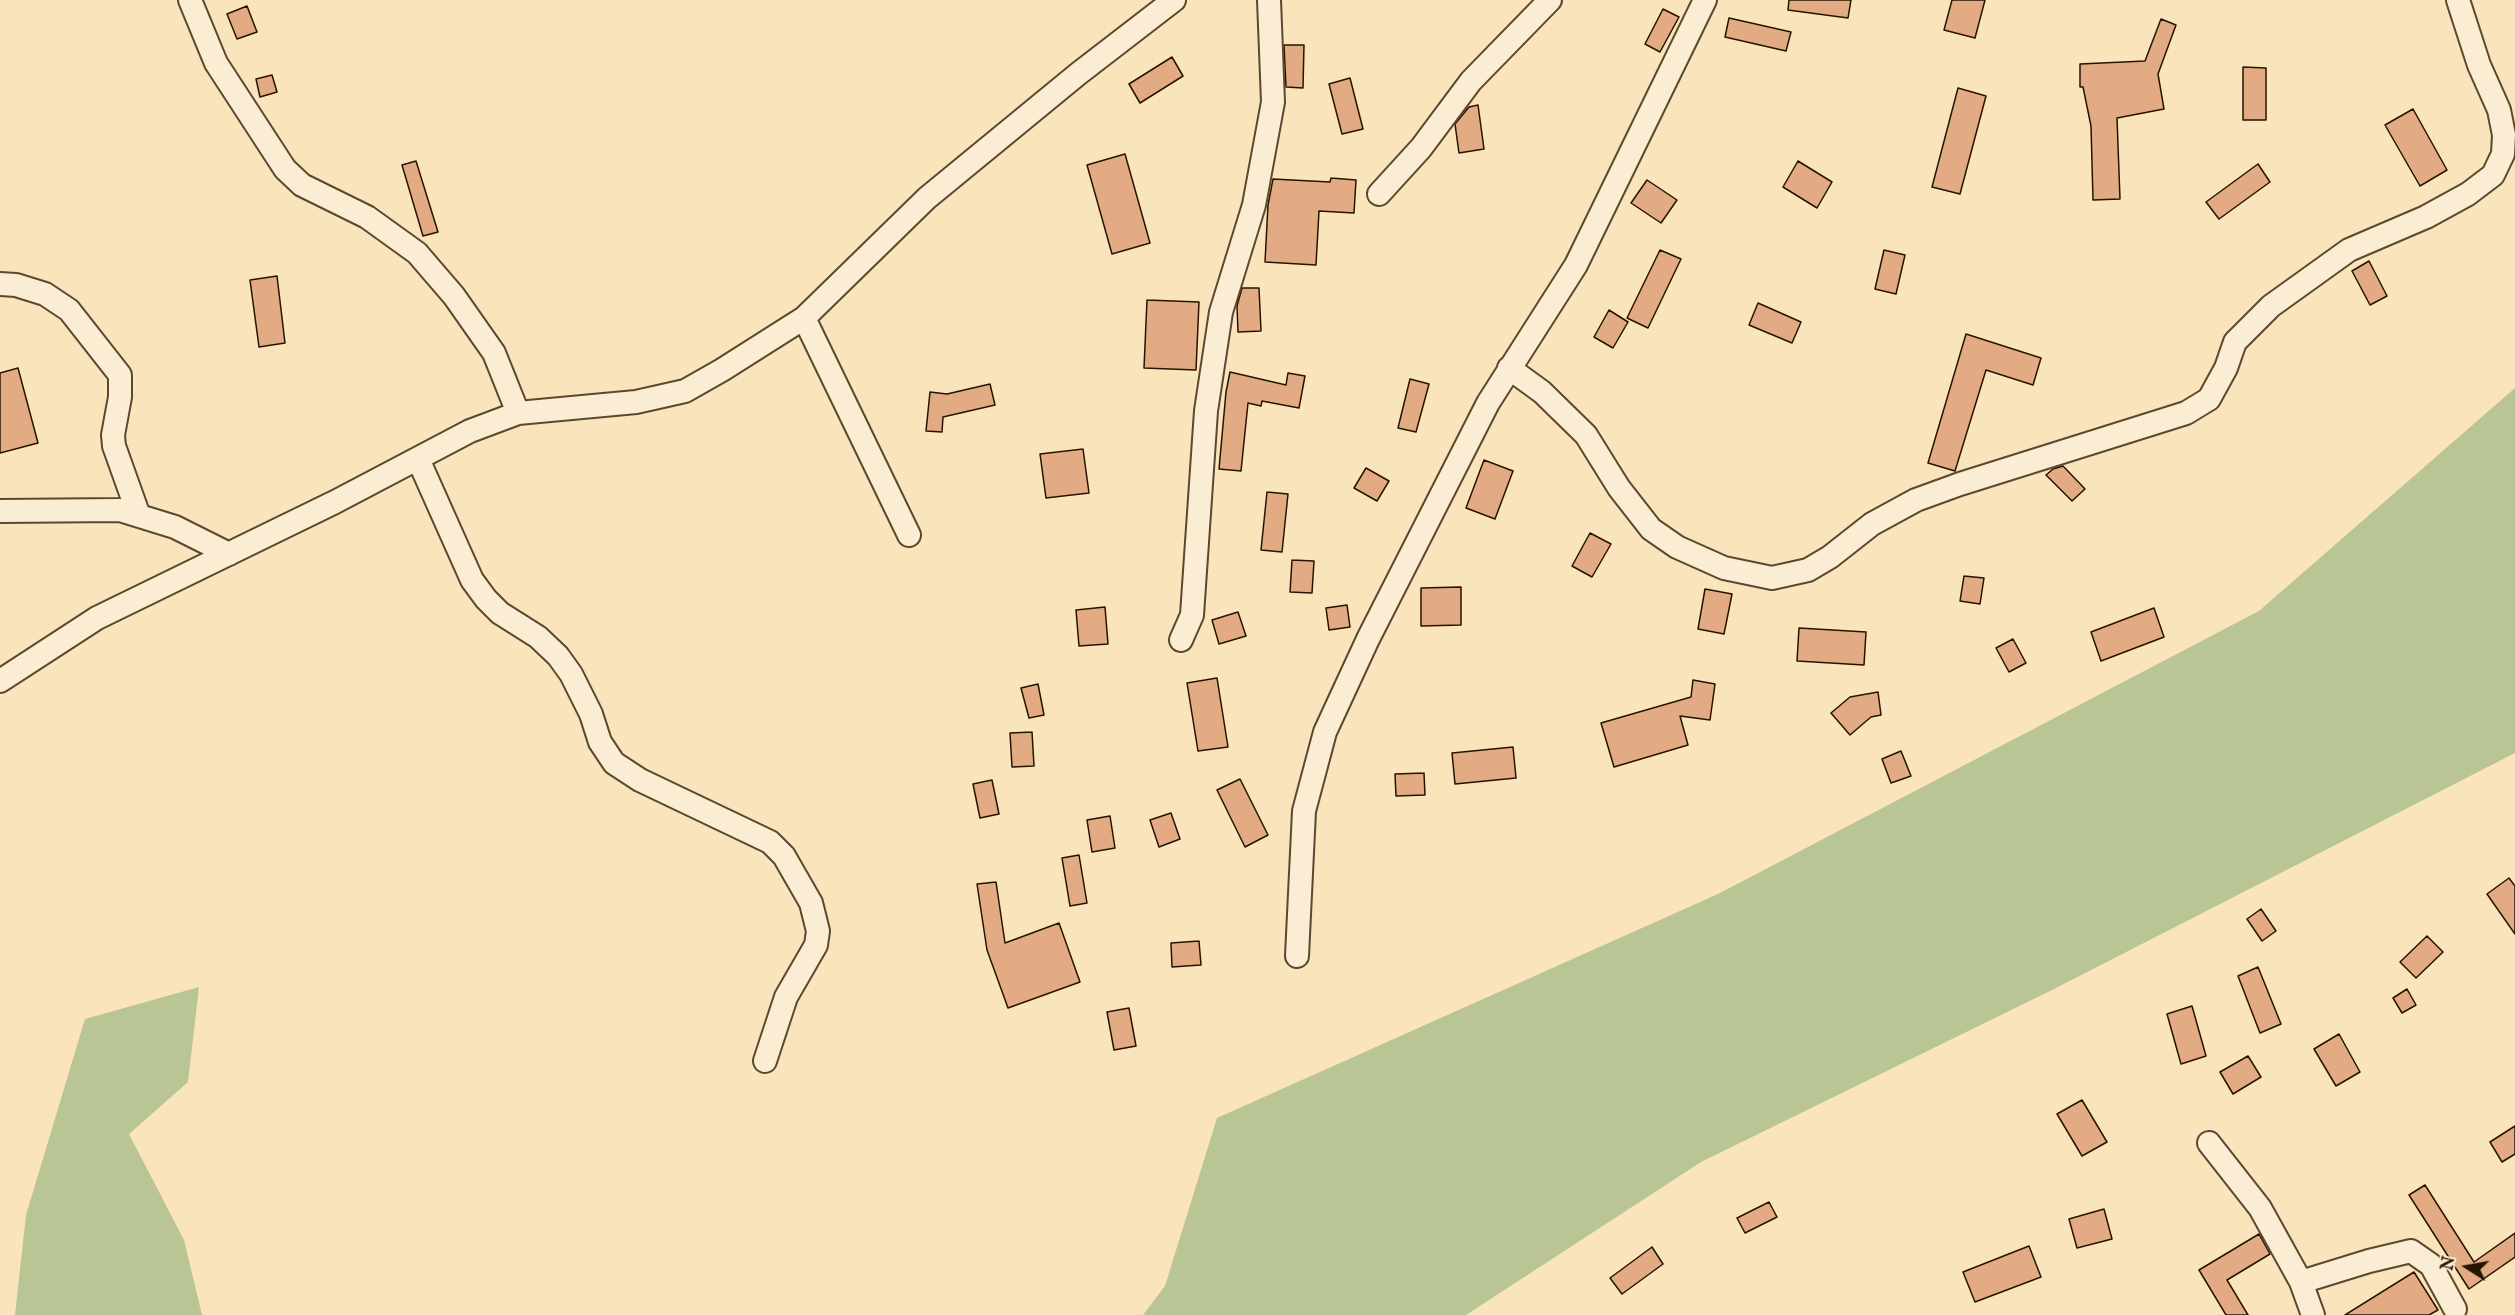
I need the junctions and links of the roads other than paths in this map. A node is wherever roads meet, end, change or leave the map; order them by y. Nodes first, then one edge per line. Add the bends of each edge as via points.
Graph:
1 (190, 0) edge
2 (1174, 0) edge
3 (1269, 0) edge
4 (1550, 0) edge
5 (1705, 0) edge
6 (2458, 0) edge
7 (1378, 194) dead end
8 (0, 284) edge
9 (804, 318) junction
10 (1509, 368) junction
11 (518, 413) junction
12 (418, 459) junction
13 (0, 511) edge
14 (139, 516) junction
15 (909, 535) dead end
16 (229, 554) junction
17 (1181, 640) dead end
18 (0, 681) edge
19 (1297, 956) dead end
20 (765, 1061) dead end
21 (2209, 1143) dead end
22 (2301, 1282) junction
23 (2455, 1309) dead end
24 (2313, 1315) edge

1 - 11 street via 216,63 285,169 302,185 368,217 417,253 454,296 494,353
2 - 9 street via 927,198
3 - 17 street via 1273,102 1254,206 1221,312 1206,411 1192,615
4 - 7 street via 1471,81 1421,148
5 - 10 street via 1576,265
6 - 10 street via 2479,65 2499,110 2504,154 2493,175 2426,217 2349,250 2271,306 2235,342 2209,399 2187,413 1916,500 1872,524 1808,570 1772,578 1724,568 1677,547 1651,529 1619,488 1586,435 1542,392
8 - 14 street via 45,294 69,310 120,375 114,447
9 - 11 street via 685,391 636,402
9 - 15 street
10 - 19 street via 1419,535 1325,732 1304,811
11 - 12 street via 470,431
12 - 16 street
12 - 20 street via 472,580 500,613 538,637 572,674 600,742 614,763 640,780 770,842 784,856 811,903 818,931 816,945 786,997
13 - 14 street via 120,510
14 - 16 street via 175,527
16 - 18 street via 97,618
21 - 22 street via 2260,1208
22 - 23 street via 2412,1251 2432,1265
22 - 24 street

